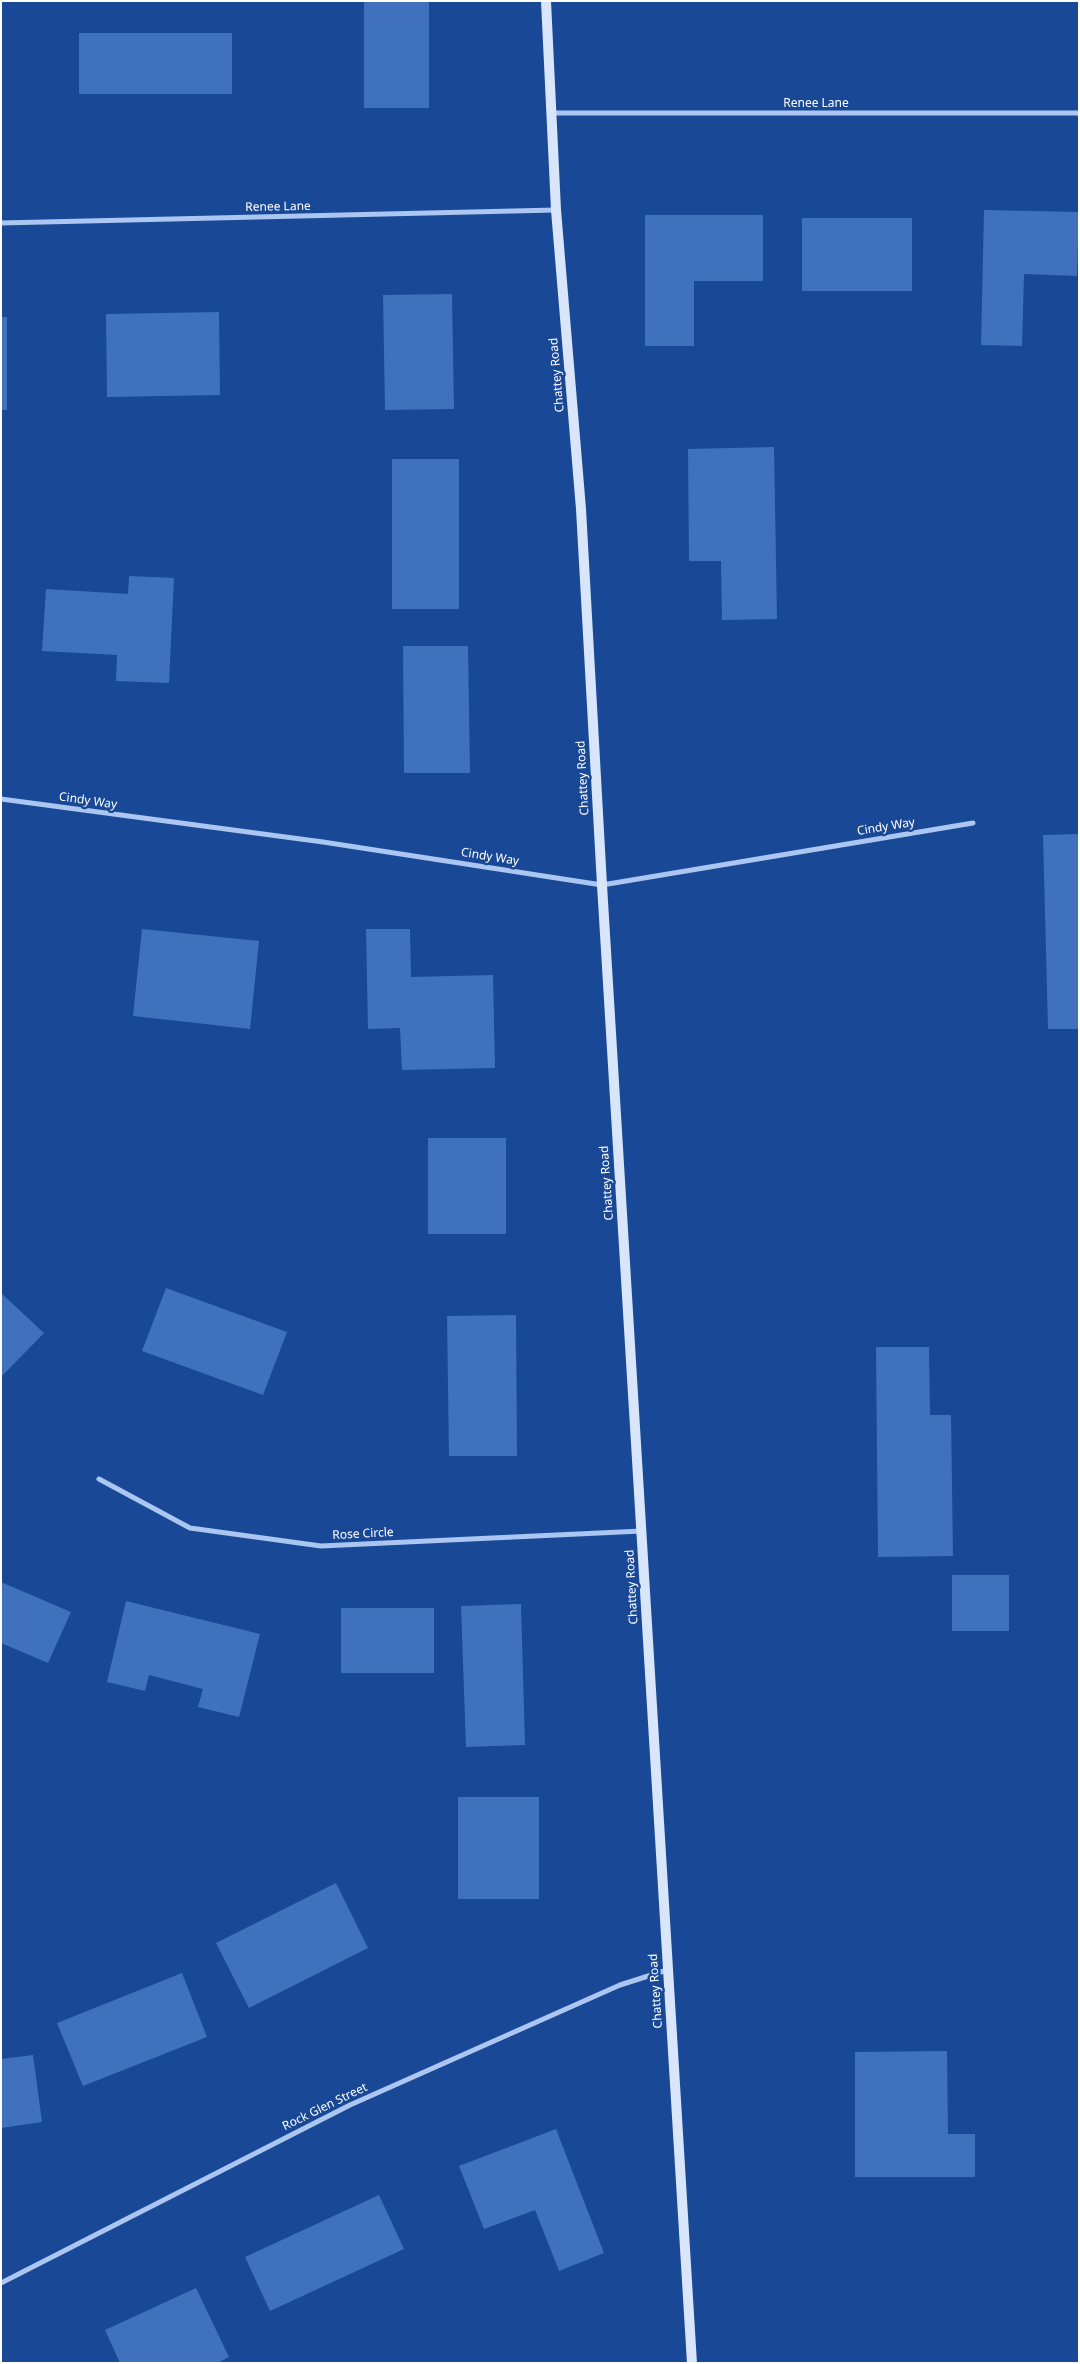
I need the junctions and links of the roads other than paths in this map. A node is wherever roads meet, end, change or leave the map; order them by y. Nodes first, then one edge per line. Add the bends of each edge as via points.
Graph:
1 (546, 1) edge
2 (553, 113) junction
3 (1079, 113) edge
4 (556, 210) junction
5 (1, 223) edge
6 (1, 800) edge
7 (974, 823) dead end
8 (602, 885) junction
9 (99, 1479) dead end
10 (642, 1531) junction
11 (667, 1970) junction
12 (1, 2283) edge
13 (692, 2363) edge

1 - 2 street, Chattey Road
2 - 3 street, Renee Lane
2 - 4 street, Chattey Road
4 - 5 street, Renee Lane
4 - 8 street, Chattey Road via 581,509
6 - 8 street, Cindy Way via 323,842
7 - 8 street, Cindy Way
8 - 10 street, Chattey Road
9 - 10 street, Rose Circle via 190,1528 321,1546
10 - 11 street, Chattey Road
11 - 12 street, Rock Glen Street via 620,1985 350,2105
11 - 13 street, Chattey Road

